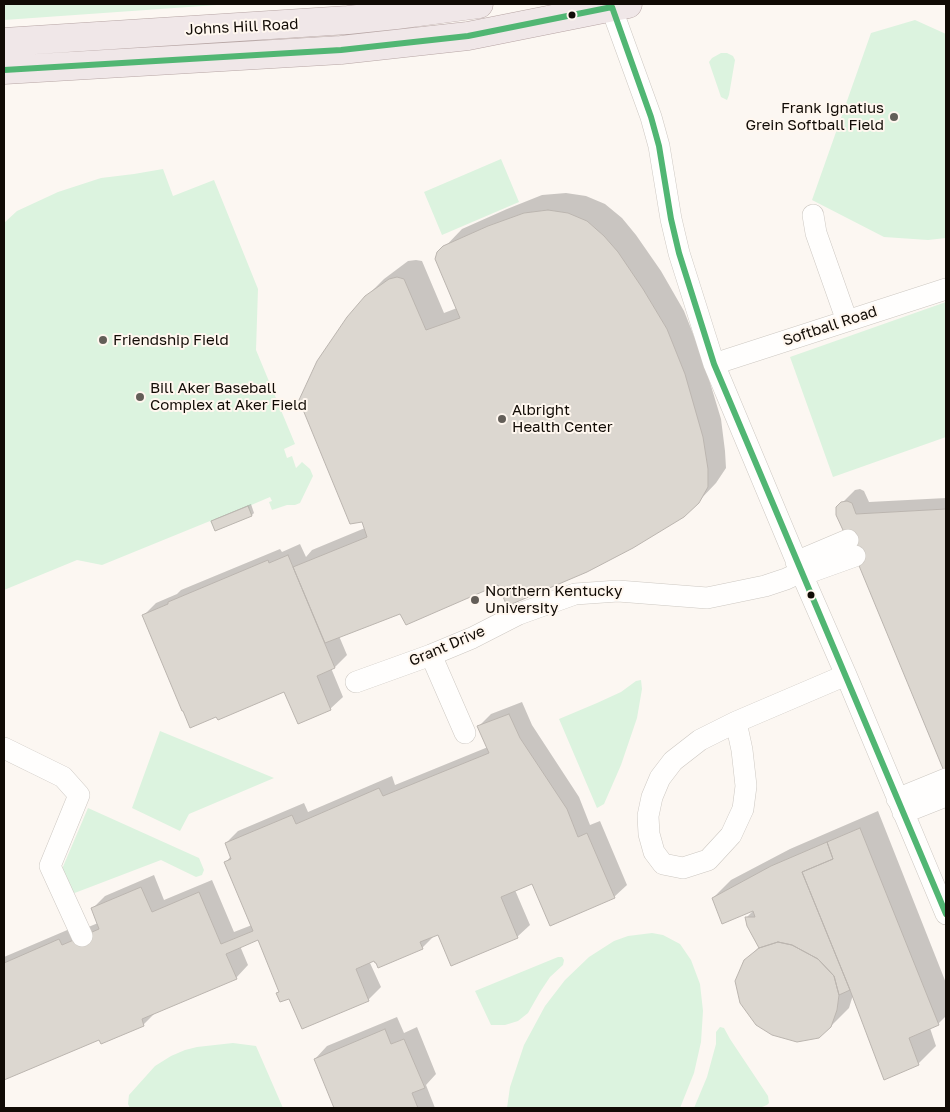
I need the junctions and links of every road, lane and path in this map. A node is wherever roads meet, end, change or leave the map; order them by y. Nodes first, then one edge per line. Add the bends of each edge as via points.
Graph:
1 (479, 4) edge
2 (617, 5) edge
3 (4, 42) edge
4 (4, 70) edge
5 (813, 215) dead end
6 (946, 289) edge
7 (847, 321) junction
8 (714, 364) junction
9 (851, 548) dead end
10 (800, 570) junction
11 (431, 655) junction
12 (846, 675) junction
13 (356, 682) dead end
14 (736, 722) junction
15 (465, 733) dead end
16 (4, 748) edge
17 (946, 779) edge
18 (946, 796) edge
19 (900, 806) junction
20 (946, 914) edge
21 (82, 936) dead end

1 - 3 main road, Johns Hill Road via 348,20
2 - 4 main road, Johns Hill Road via 468,36 341,50
2 - 8 street via 659,146 679,252
5 - 7 street via 816,233
6 - 7 street, Softball Road
7 - 8 street, Softball Road
8 - 10 street
9 - 10 street, Grant Drive
10 - 11 street, Grant Drive via 765,586 707,598 618,591 575,594 519,614
10 - 12 street
11 - 13 street, Grant Drive
11 - 15 street
12 - 14 street
12 - 19 street
14 - 14 street via 700,740 673,761 660,778 648,816 654,852 663,864 683,868 708,860 731,835 743,809 746,786
16 - 21 street via 63,777 79,795 50,866
17 - 19 street
18 - 19 street
19 - 20 street

